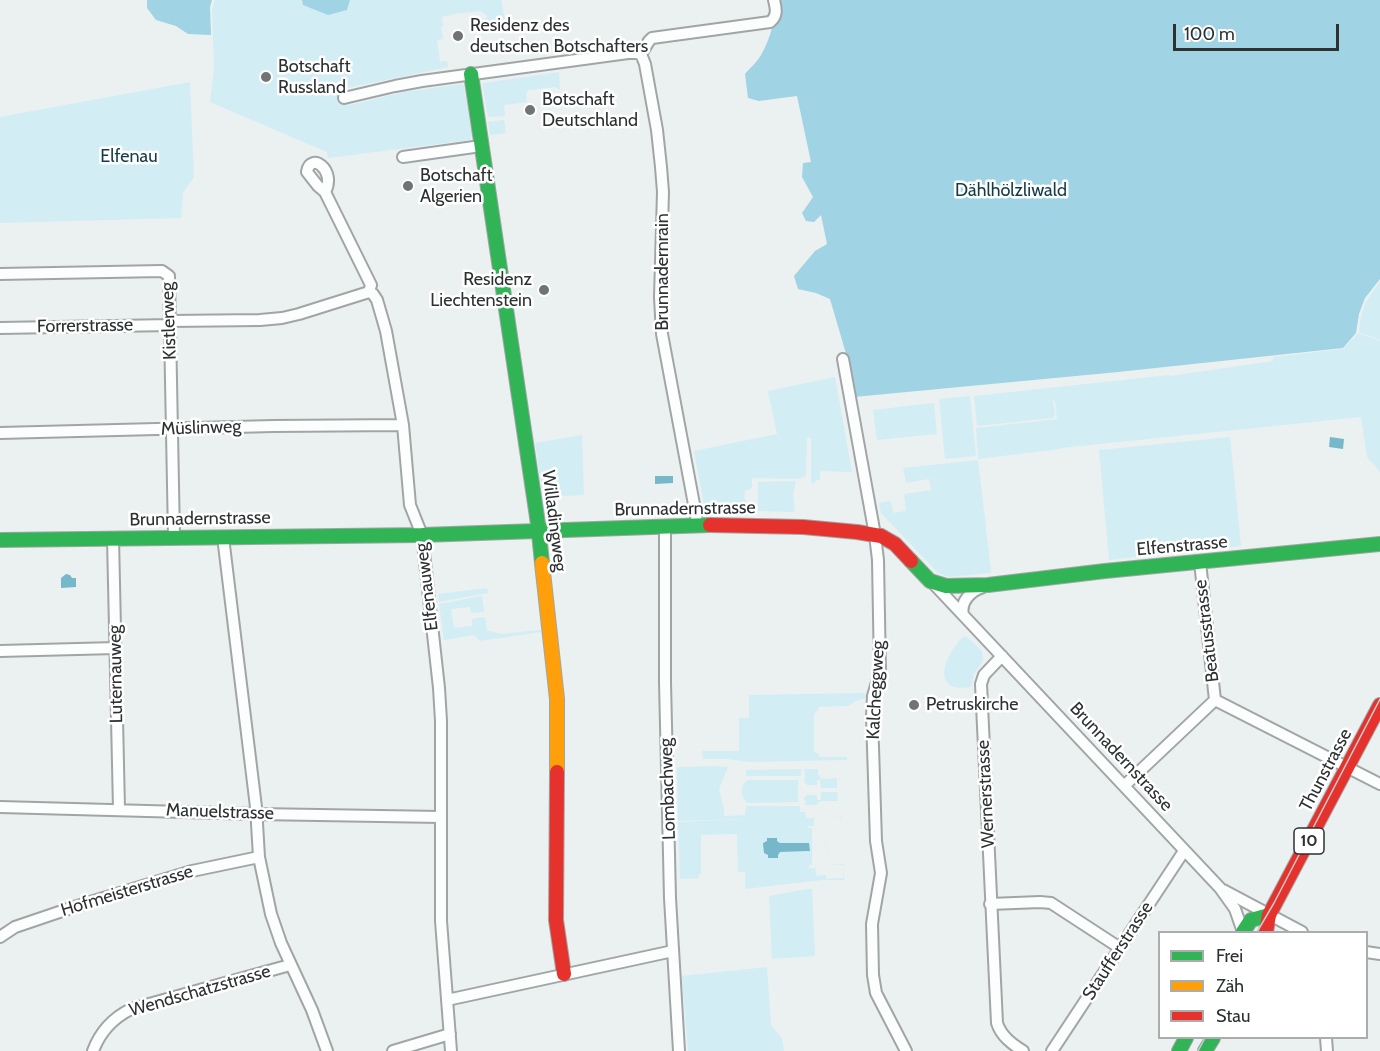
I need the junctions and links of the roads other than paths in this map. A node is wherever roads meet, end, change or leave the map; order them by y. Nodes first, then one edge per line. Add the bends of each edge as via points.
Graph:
1 (774, 0) edge
2 (641, 54) junction
3 (471, 74) junction
4 (344, 98) dead end
5 (481, 146) junction
6 (403, 157) dead end
7 (325, 192) dead end
8 (0, 274) edge
9 (369, 292) junction
10 (171, 323) junction
11 (0, 328) edge
12 (843, 359) dead end
13 (403, 425) junction
14 (172, 429) junction
15 (0, 433) edge
16 (697, 525) junction
17 (665, 526) junction
18 (538, 531) junction
19 (422, 535) junction
20 (875, 535) junction
21 (174, 537) junction
22 (224, 537) junction
23 (113, 538) junction
24 (0, 540) edge
25 (1380, 544) edge
26 (1200, 562) junction
27 (930, 581) junction
28 (988, 585) junction
29 (963, 615) junction
30 (116, 648) junction
31 (0, 651) edge
32 (1002, 656) junction
33 (1215, 700) junction
34 (1380, 705) edge
35 (1347, 767) junction
36 (1380, 784) edge
37 (1124, 786) junction
38 (0, 807) edge
39 (119, 809) junction
40 (256, 814) junction
41 (441, 817) junction
42 (1184, 851) junction
43 (259, 857) junction
44 (1220, 888) junction
45 (990, 904) junction
46 (1269, 915) junction
47 (1243, 931) edge
48 (1244, 931) edge
49 (1266, 931) edge
50 (1298, 931) edge
51 (0, 937) edge
52 (1120, 948) junction
53 (673, 951) junction
54 (290, 965) junction
55 (564, 974) junction
56 (447, 1000) junction
57 (450, 1034) junction
58 (93, 1051) edge
59 (327, 1051) edge
60 (393, 1051) edge
61 (452, 1051) edge
62 (679, 1051) edge
63 (906, 1051) edge
64 (1023, 1051) edge
65 (1052, 1051) edge

1 - 2 street via 776,14 770,22 652,38
2 - 3 street
2 - 16 street, Brunnadernrain via 662,167 662,334
3 - 4 street
3 - 5 street, Willadingweg
5 - 6 street
5 - 18 street, Willadingweg
7 - 9 street, Elfenauweg via 371,285
8 - 10 street, Kistlerweg via 165,272 170,278
9 - 10 street, Forrerstrasse via 282,318
9 - 13 street, Elfenauweg via 377,300 386,331
10 - 11 street, Forrerstrasse
10 - 14 street, Kistlerweg
12 - 20 street, Kalcheggweg
13 - 14 street, Müslinweg
13 - 19 street, Elfenauweg via 410,505
14 - 15 street, Müslinweg
14 - 21 street, Kistlerweg
16 - 17 street, Brunnadernstrasse
16 - 20 street, Brunnadernstrasse via 803,527
17 - 18 street, Brunnadernstrasse
17 - 53 street, Lombachweg
18 - 19 street, Brunnadernstrasse
18 - 55 street, Willadingweg via 558,703 556,920
19 - 22 street, Brunnadernstrasse
19 - 41 street, Elfenauweg via 440,704
20 - 27 street, Brunnadernstrasse via 895,544
20 - 63 street, Kalcheggweg via 880,672 872,716 875,824 881,873 872,924 873,975 876,993
21 - 22 street, Brunnadernstrasse
21 - 23 street, Brunnadernstrasse
22 - 40 street
23 - 24 street, Brunnadernstrasse
23 - 30 street, Luternauweg
25 - 26 street, Elfenstrasse
26 - 28 street, Elfenstrasse
26 - 33 street, Beatusstrasse
27 - 28 street, Elfenstrasse via 946,586
27 - 29 street, Brunnadernstrasse
28 - 29 street via 967,598
29 - 32 street, Brunnadernstrasse
30 - 31 street
30 - 39 street, Luternauweg
32 - 37 street, Brunnadernstrasse
32 - 45 street, Wernerstrasse via 981,684
33 - 35 street, Beatusstrasse
33 - 37 street, Beatusstrasse
34 - 35 street, Thunstrasse / 10
35 - 36 street, Beatusstrasse
35 - 46 street, Thunstrasse / 10
37 - 42 street, Brunnadernstrasse
38 - 39 street, Manuelstrasse
39 - 40 street, Manuelstrasse
40 - 41 street, Manuelstrasse
40 - 43 street
41 - 56 street, Elfenauweg via 441,921
42 - 44 street, Brunnadernstrasse
42 - 52 street, Staufferstrasse
43 - 51 street, Hofmeisterstrasse via 192,871 74,907 15,927
43 - 54 street via 271,914
44 - 46 street, Brunnadernstrasse
44 - 47 street, Brunnadernstrasse via 1235,909
45 - 52 street via 1051,903
45 - 64 street, Wernerstrasse via 997,1023 1009,1041
46 - 48 street via 1251,920
46 - 49 street, Thunstrasse / 10
46 - 50 street, Brunnadernstrasse
52 - 65 street, Staufferstrasse
53 - 55 street
53 - 62 street, Lombachweg
54 - 58 street, Wendschatzstrasse via 131,1009 105,1028
54 - 59 street
55 - 56 street
56 - 57 street, Elfenauweg
57 - 60 street
57 - 61 street, Elfenauweg

